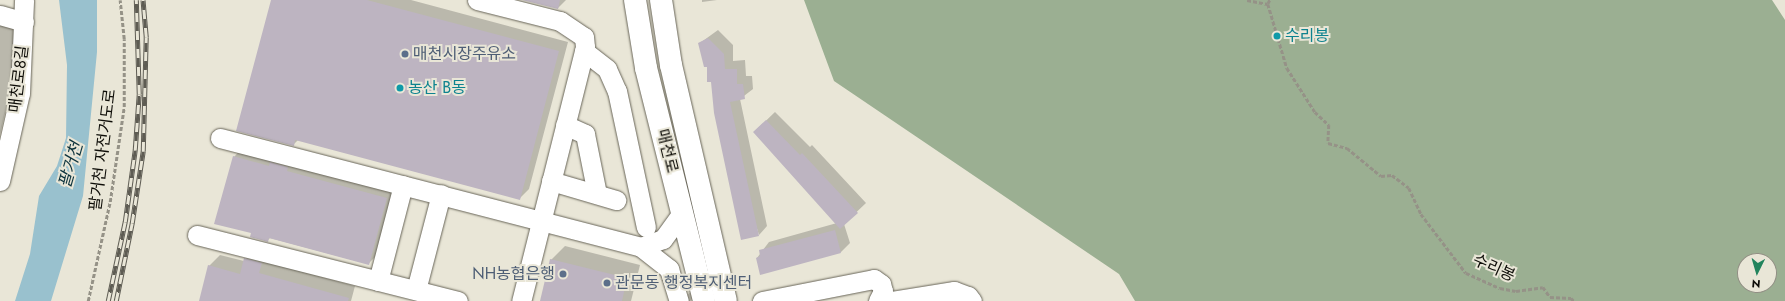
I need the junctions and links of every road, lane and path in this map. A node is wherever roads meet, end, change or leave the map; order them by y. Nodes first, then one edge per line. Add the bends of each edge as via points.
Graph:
1 (24, 0) edge
2 (120, 0) edge
3 (477, 0) edge
4 (661, 0) edge
5 (1247, 0) edge
6 (1270, 0) edge
7 (635, 1) edge
8 (1268, 4) junction
9 (0, 15) edge
10 (24, 22) junction
11 (584, 51) junction
12 (565, 125) junction
13 (220, 138) dead end
14 (0, 180) edge
15 (551, 181) junction
16 (403, 185) junction
17 (441, 194) junction
18 (597, 194) junction
19 (616, 200) dead end
20 (682, 213) junction
21 (541, 220) junction
22 (646, 227) dead end
23 (197, 235) dead end
24 (641, 247) junction
25 (378, 281) junction
26 (416, 290) junction
27 (88, 301) edge
28 (458, 301) edge
29 (521, 301) edge
30 (679, 301) edge
31 (704, 301) edge
32 (726, 301) edge
33 (762, 301) edge
34 (878, 301) edge
35 (892, 301) edge
36 (972, 301) edge
37 (1574, 301) edge

1 - 10 street, 매천로8길
2 - 27 path, 팔거천 자전거도로 via 124,39 124,107 110,202
3 - 11 street via 560,20 584,37
4 - 32 main road, 매천로 via 671,65
5 - 8 path
6 - 8 path
7 - 20 main road, 매천로 via 646,68
8 - 37 path, 수리봉 via 1287,68 1315,112 1329,125 1328,142 1347,148 1381,176 1392,175 1409,188 1421,214 1466,273 1500,288 1516,291 1543,287 1550,297 1570,298
9 - 10 street
10 - 14 street, 매천로8길 via 20,93
11 - 12 street
11 - 22 street via 607,69 617,91
12 - 15 street
12 - 18 street via 585,134
13 - 16 street
15 - 18 street
15 - 21 street
16 - 17 street
16 - 25 street
17 - 21 street
17 - 26 street
18 - 19 street
20 - 24 street via 663,239
20 - 31 main road, 매천로
21 - 24 street
21 - 29 street
23 - 25 street
24 - 30 street via 669,269
25 - 26 street
26 - 28 street
33 - 34 street via 874,279 881,284 883,291
35 - 36 street via 954,291 968,296

